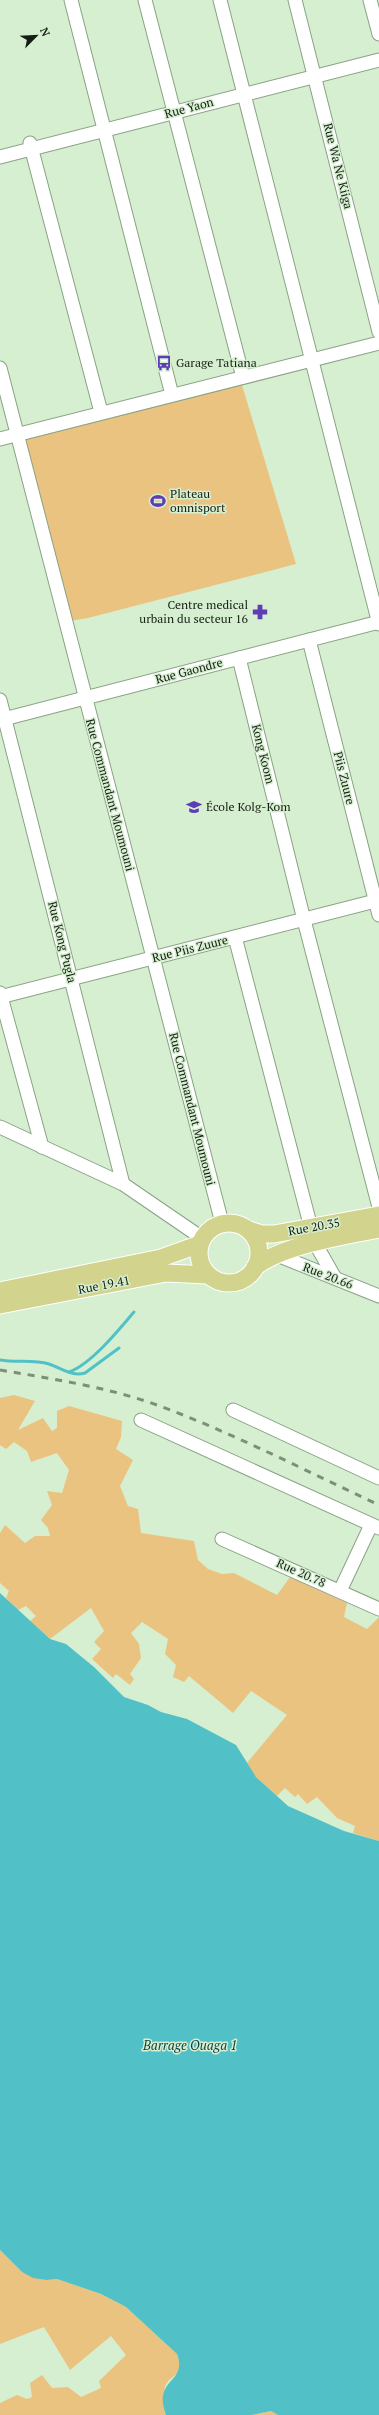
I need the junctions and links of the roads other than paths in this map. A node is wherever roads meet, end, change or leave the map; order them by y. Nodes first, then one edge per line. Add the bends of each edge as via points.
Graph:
1 (71, 0) edge
2 (145, 0) edge
3 (220, 0) edge
4 (295, 0) edge
5 (370, 0) edge
6 (379, 34) edge
7 (379, 60) edge
8 (315, 77) junction
9 (246, 94) junction
10 (174, 112) junction
11 (105, 130) junction
12 (31, 146) junction
13 (0, 157) edge
14 (379, 332) edge
15 (379, 343) edge
16 (312, 360) junction
17 (0, 368) edge
18 (243, 377) junction
19 (172, 395) junction
20 (101, 412) junction
21 (17, 435) junction
22 (0, 439) edge
23 (379, 623) edge
24 (309, 640) junction
25 (239, 658) junction
26 (86, 699) junction
27 (0, 700) edge
28 (2, 720) edge
29 (377, 900) edge
30 (379, 915) edge
31 (304, 920) junction
32 (235, 937) junction
33 (153, 958) junction
34 (71, 978) junction
35 (0, 995) edge
36 (0, 1127) edge
37 (42, 1147) junction
38 (123, 1184) junction
39 (379, 1207) edge
40 (379, 1215) edge
41 (222, 1223) junction
42 (379, 1229) edge
43 (249, 1230) junction
44 (313, 1235) junction
45 (201, 1241) junction
46 (277, 1255) junction
47 (255, 1267) junction
48 (208, 1275) junction
49 (335, 1278) junction
50 (0, 1291) edge
51 (379, 1296) edge
52 (0, 1305) edge
53 (233, 1410) dead end
54 (141, 1420) dead end
55 (379, 1478) edge
56 (375, 1527) edge
57 (222, 1539) dead end
58 (340, 1591) junction
59 (379, 1609) edge

1 - 11 street
2 - 10 street
3 - 9 street
4 - 8 street, Rue Wa Ne Kiiga
5 - 6 street
7 - 8 street, Rue Yaon
8 - 9 street, Rue Yaon
8 - 14 street, Rue Wa Ne Kiiga
9 - 10 street, Rue Yaon
9 - 16 street
10 - 11 street, Rue Yaon
10 - 18 street
11 - 12 street, Rue Yaon
11 - 19 street
12 - 13 street, Rue Yaon
12 - 20 street
15 - 16 street
16 - 18 street
16 - 23 street
17 - 21 street, Rue Commandant Moumouni
18 - 19 street
19 - 20 street
20 - 21 street
21 - 22 street
21 - 26 street, Rue Commandant Moumouni
23 - 24 street, Rue Gaondre
24 - 25 street, Rue Gaondre
24 - 29 street, Piis Zuure
25 - 26 street, Rue Gaondre
25 - 31 street, Kong Koom
26 - 28 street, Rue Gaondre
26 - 33 street, Rue Commandant Moumouni
27 - 28 street, Rue Kong Pugla
28 - 34 street, Rue Kong Pugla
29 - 30 street, Piis Zuure
29 - 31 street, Rue Piis Zuure
31 - 32 street, Rue Piis Zuure
31 - 39 street, Kong Koom
32 - 33 street, Rue Piis Zuure
32 - 44 street
33 - 34 street, Rue Piis Zuure
33 - 41 street, Rue Commandant Moumouni
34 - 35 street, Rue Piis Zuure
34 - 38 street, Rue Kong Pugla
35 - 37 street
36 - 37 street
37 - 38 street
38 - 45 street
40 - 44 main road, Rue 20.35
41 - 43 main road via 236,1223
41 - 45 main road via 211,1228
42 - 44 main road, Rue 20.35
43 - 44 main road, Rue 20.35 via 262,1234
43 - 47 main road via 258,1248
44 - 46 main road, Rue 20.35
44 - 49 street
45 - 48 main road via 200,1260
45 - 50 main road, Rue 19.41 via 161,1258
46 - 47 main road, Rue 20.35
46 - 49 street, Rue 20.66 via 314,1272
47 - 48 main road via 246,1277 234,1282 224,1283
48 - 52 main road, Rue 19.41 via 166,1273
49 - 51 street, Rue 20.66
53 - 55 street
54 - 56 street
56 - 58 street
57 - 58 street, Rue 20.78
58 - 59 street, Rue 20.78

